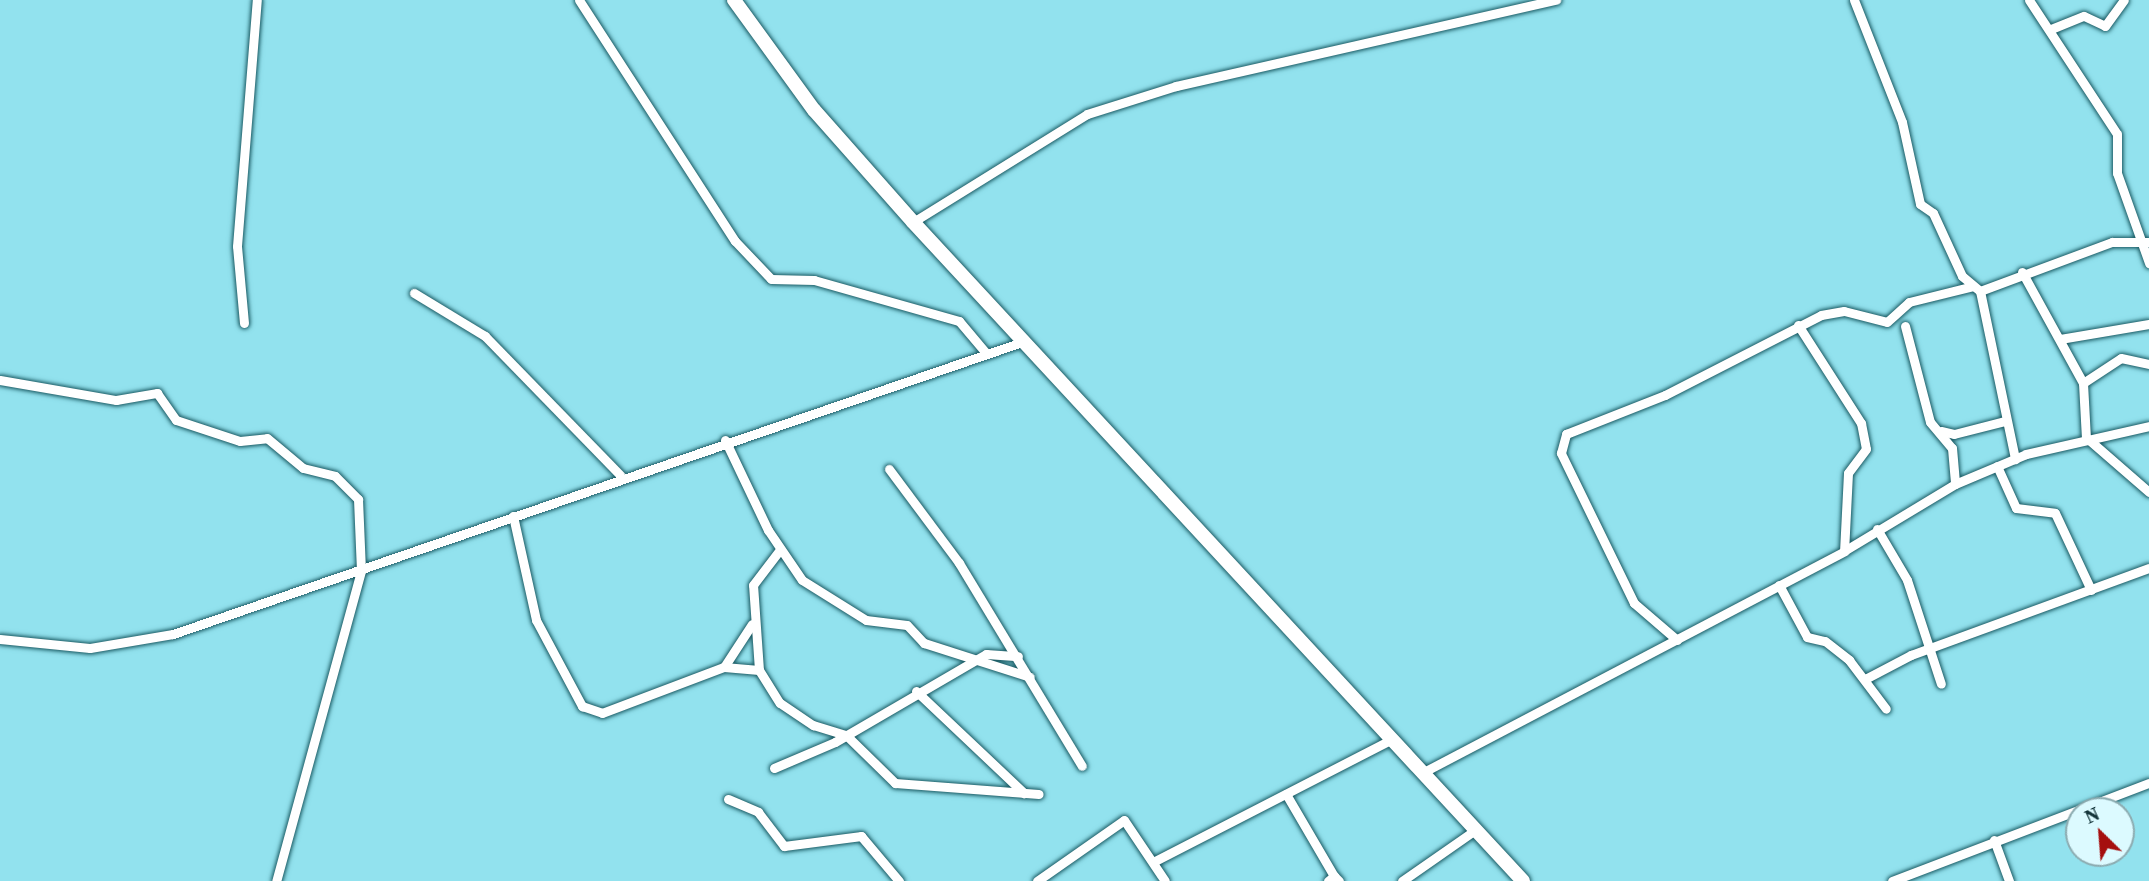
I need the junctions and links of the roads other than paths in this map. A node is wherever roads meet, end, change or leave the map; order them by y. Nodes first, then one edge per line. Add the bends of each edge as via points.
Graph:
1 (257, 0) edge
2 (579, 0) edge
3 (734, 0) edge
4 (1556, 0) edge
5 (1854, 0) edge
6 (2029, 0) edge
7 (2124, 0) edge
8 (1532, 4) edge
9 (2051, 29) junction
10 (913, 222) junction
11 (2147, 242) edge
12 (2149, 264) edge
13 (2022, 271) junction
14 (1977, 289) junction
15 (414, 293) dead end
16 (244, 323) dead end
17 (2149, 324) edge
18 (1798, 325) junction
19 (1905, 326) dead end
20 (1028, 340) junction
21 (2060, 340) junction
22 (986, 353) junction
23 (2149, 364) edge
24 (0, 380) edge
25 (2083, 383) junction
26 (2005, 421) junction
27 (2149, 426) edge
28 (1941, 431) junction
29 (2087, 439) junction
30 (725, 440) junction
31 (2015, 459) junction
32 (1997, 466) junction
33 (889, 469) dead end
34 (620, 475) junction
35 (1955, 484) junction
36 (2149, 492) edge
37 (513, 516) junction
38 (1877, 528) junction
39 (779, 551) junction
40 (1844, 551) junction
41 (2149, 568) edge
42 (361, 571) junction
43 (1779, 585) junction
44 (2091, 590) junction
45 (752, 624) junction
46 (0, 639) edge
47 (1677, 640) junction
48 (1927, 651) junction
49 (1018, 656) junction
50 (971, 662) junction
51 (724, 667) junction
52 (759, 670) junction
53 (1030, 677) junction
54 (1867, 678) junction
55 (1941, 684) dead end
56 (916, 691) junction
57 (1886, 709) dead end
58 (846, 735) junction
59 (1392, 739) junction
60 (1082, 766) dead end
61 (774, 768) dead end
62 (1422, 773) junction
63 (2149, 783) edge
64 (1024, 793) junction
65 (1039, 794) dead end
66 (1286, 794) junction
67 (728, 799) dead end
68 (1475, 830) junction
69 (1994, 840) junction
70 (1153, 862) junction
71 (1334, 879) edge
72 (276, 881) edge
73 (898, 881) edge
74 (1037, 881) edge
75 (1165, 881) edge
76 (1402, 881) edge
77 (1523, 881) edge
78 (1892, 881) edge
79 (2009, 881) edge

1 - 16 street via 237,246
2 - 22 street via 735,241 771,279 814,280 959,321
3 - 10 highway via 814,110
4 - 8 street
5 - 14 street via 1902,122 1920,204 1933,213
6 - 9 street
7 - 9 street via 2105,26 2084,16
8 - 10 street via 1176,86 1087,114
9 - 11 street via 2085,94 2117,134 2118,173
10 - 20 highway
11 - 12 street
11 - 13 street via 2112,242 2097,253
13 - 14 street
13 - 21 street
14 - 18 street via 1909,302 1887,322 1844,312
14 - 26 street
15 - 34 street via 485,336
17 - 21 street
18 - 40 street via 1861,423 1866,449 1848,473
18 - 47 street via 1561,442 1634,603
19 - 28 street via 1916,386 1930,422
20 - 22 street
20 - 59 highway
21 - 25 street
22 - 30 street
23 - 25 street via 2121,358
24 - 42 street via 116,400 157,393 176,420 240,441 267,438 303,468 335,476 358,499
25 - 29 street
26 - 28 street via 1954,435
26 - 31 street
27 - 29 street
28 - 35 street via 1952,449
29 - 31 street
29 - 36 street
30 - 34 street
30 - 39 street
31 - 32 street
32 - 35 street
32 - 44 street via 2016,509 2055,513
33 - 49 street via 932,522
34 - 37 street
35 - 38 street
37 - 42 street
37 - 51 street via 536,620 582,706 602,713
38 - 40 street
38 - 48 street via 1907,580
39 - 45 street via 753,585
39 - 50 street via 802,580 866,620 907,625 924,643
40 - 43 street
41 - 44 street
42 - 46 street via 133,643 90,648
42 - 72 street
43 - 47 street
43 - 54 street via 1807,637 1825,641
44 - 48 street
45 - 51 street
45 - 52 street
47 - 62 street
48 - 54 street
48 - 55 street
49 - 50 street via 986,654
49 - 53 street
50 - 53 street
50 - 56 street
51 - 52 street
52 - 58 street via 780,704 813,725
53 - 60 street
54 - 57 street
56 - 58 street
56 - 64 street
58 - 61 street
58 - 64 street via 895,783
59 - 62 highway
59 - 66 street
62 - 68 highway
63 - 69 street
64 - 65 street
66 - 70 street
66 - 71 street
67 - 73 street via 758,812 783,846 862,836
68 - 76 street
68 - 77 highway
69 - 78 street
69 - 79 street
70 - 74 street via 1124,820
70 - 75 street

